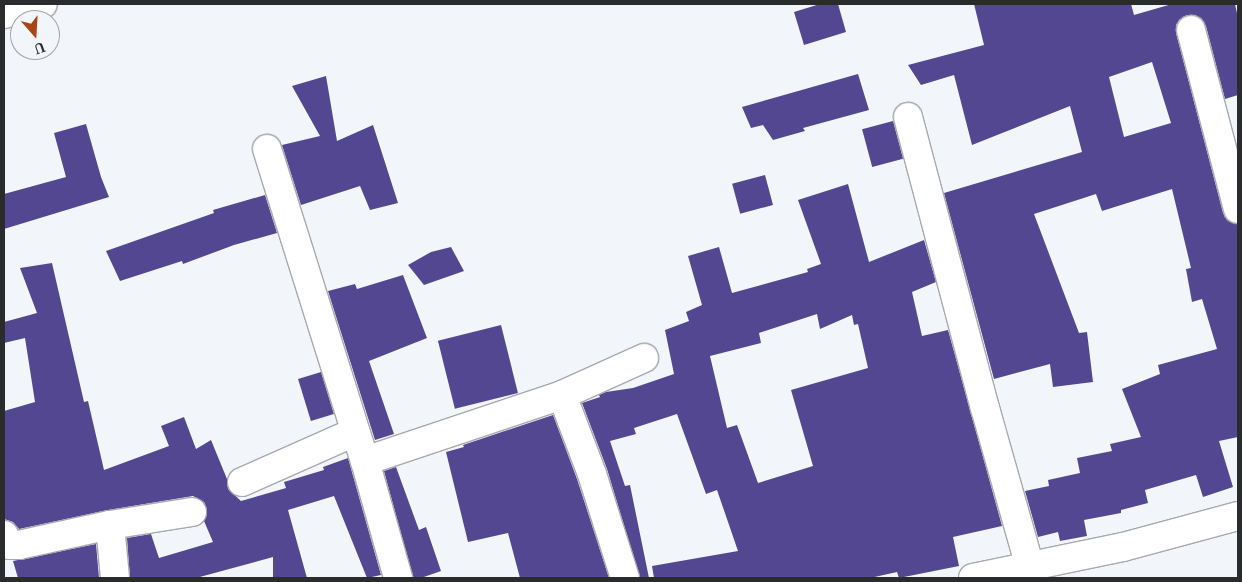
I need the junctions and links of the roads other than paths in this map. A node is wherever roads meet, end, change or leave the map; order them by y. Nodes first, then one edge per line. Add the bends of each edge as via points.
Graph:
1 (43, 4) edge
2 (4, 14) edge
3 (1191, 30) dead end
4 (908, 117) dead end
5 (267, 149) dead end
6 (1238, 208) edge
7 (644, 358) dead end
8 (562, 396) junction
9 (356, 432) junction
10 (365, 461) junction
11 (242, 482) dead end
12 (192, 512) dead end
13 (1238, 516) edge
14 (110, 524) junction
15 (4, 535) edge
16 (1030, 567) junction
17 (115, 578) edge
18 (398, 578) edge
19 (625, 578) edge
20 (973, 578) edge

1 - 2 street
3 - 6 street
4 - 16 street
5 - 9 street
7 - 8 street
8 - 10 street
8 - 19 street via 592,474
9 - 10 street
9 - 11 street
10 - 18 street
12 - 14 street
13 - 16 street via 1123,547
14 - 15 street via 15,546 10,545
14 - 17 street
16 - 20 street

